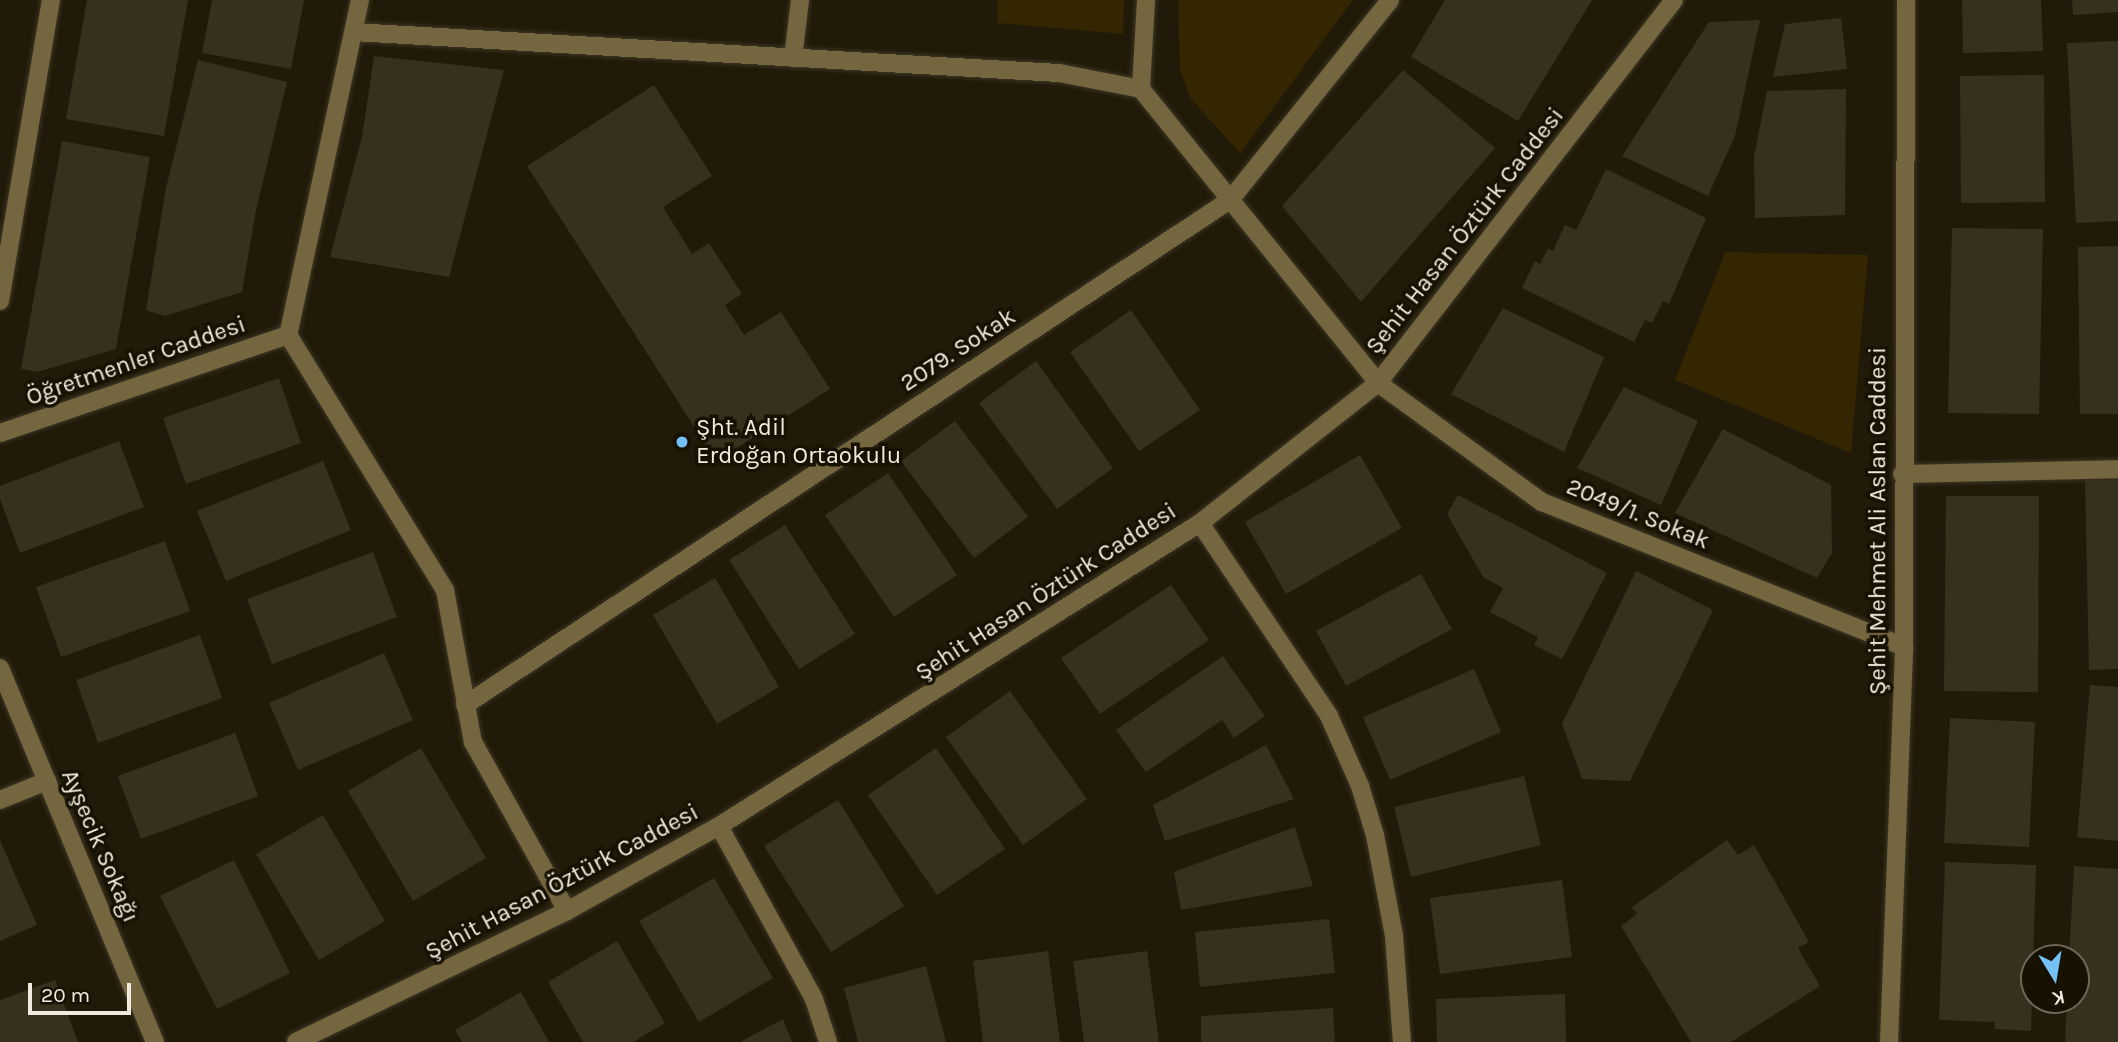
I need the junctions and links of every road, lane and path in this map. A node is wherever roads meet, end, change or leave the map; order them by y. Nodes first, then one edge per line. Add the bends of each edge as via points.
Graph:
1 (51, 0) edge
2 (360, 0) edge
3 (800, 0) edge
4 (1146, 0) edge
5 (1390, 0) edge
6 (1674, 0) edge
7 (1906, 0) edge
8 (354, 32) junction
9 (793, 58) junction
10 (1141, 89) junction
11 (1230, 200) junction
12 (0, 301) edge
13 (288, 335) junction
14 (1378, 383) junction
15 (0, 433) edge
16 (2118, 470) edge
17 (1902, 474) junction
18 (1200, 523) junction
19 (1904, 647) junction
20 (0, 668) edge
21 (465, 705) junction
22 (47, 781) junction
23 (0, 800) edge
24 (719, 827) junction
25 (567, 911) junction
26 (155, 1042) edge
27 (296, 1042) edge
28 (828, 1042) edge
29 (1402, 1042) edge
30 (1889, 1042) edge

1 - 12 street
2 - 8 street
3 - 9 street
4 - 10 street
5 - 11 street, 2079. Sokak
6 - 14 street, Şehit Hasan Öztürk Caddesi
7 - 17 street, Şehit Mehmet Ali Aslan Caddesi
8 - 9 street
8 - 13 street
9 - 10 street via 1059,74
10 - 11 street, 2049/1. Sokak
11 - 14 street, 2049/1. Sokak
11 - 21 street, 2079. Sokak
13 - 15 street, Öğretmenler Caddesi
13 - 21 street via 445,590
14 - 18 street, Şehit Hasan Öztürk Caddesi
14 - 19 street, 2049/1. Sokak via 1542,502
16 - 17 street
17 - 19 street, Şehit Mehmet Ali Aslan Caddesi
18 - 24 street, Şehit Hasan Öztürk Caddesi
18 - 29 street via 1329,716 1360,786 1375,835 1394,936
19 - 30 street, Şehit Mehmet Ali Aslan Caddesi
20 - 22 street, Ayşecik Sokağı
21 - 25 street via 473,742
22 - 23 street
22 - 26 street, Ayşecik Sokağı
24 - 25 street, Şehit Hasan Öztürk Caddesi
24 - 28 street via 814,999
25 - 27 street, Şehit Hasan Öztürk Caddesi

